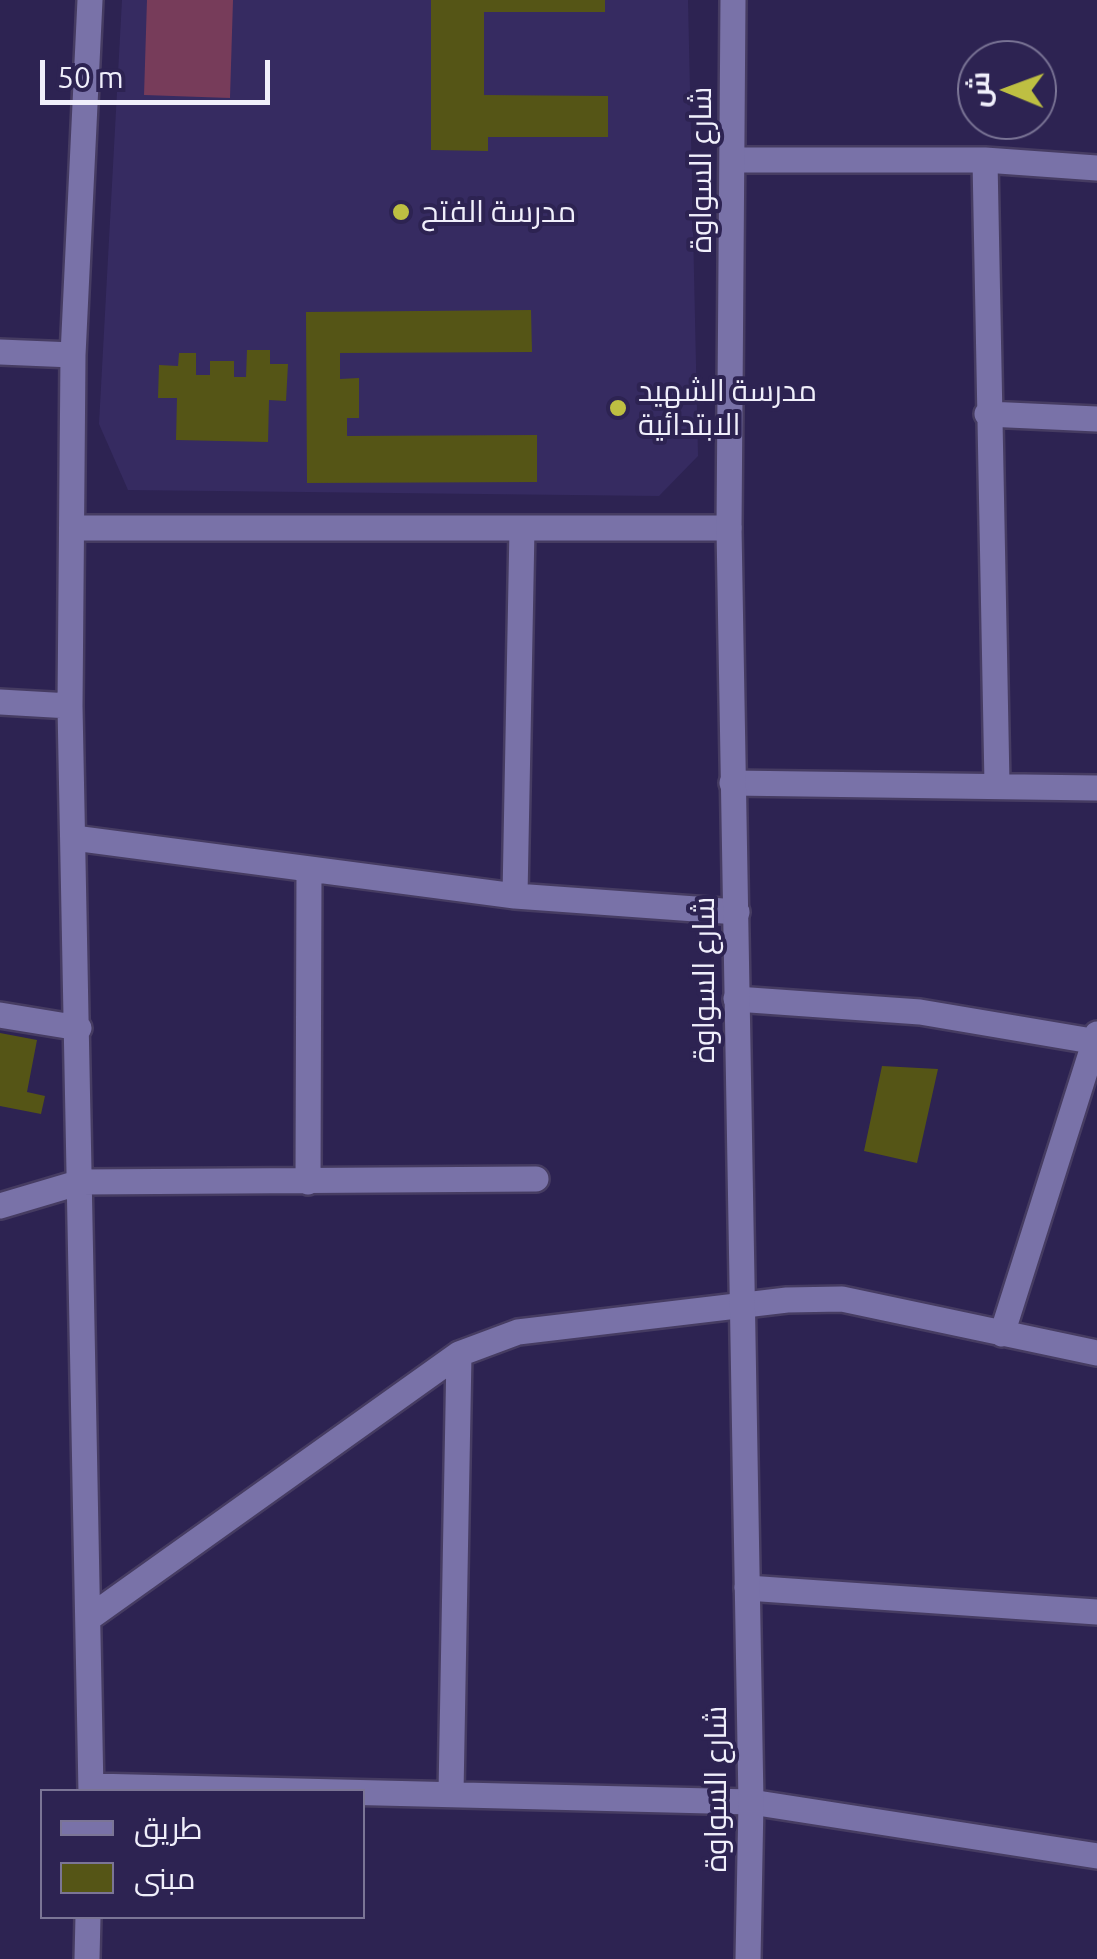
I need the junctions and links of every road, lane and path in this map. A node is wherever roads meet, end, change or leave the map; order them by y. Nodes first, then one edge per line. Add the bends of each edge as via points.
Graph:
1 (90, 0) edge
2 (732, 0) edge
3 (734, 160) junction
4 (985, 160) junction
5 (1097, 168) edge
6 (0, 352) edge
7 (73, 355) junction
8 (988, 414) junction
9 (1097, 419) edge
10 (74, 528) junction
11 (522, 528) junction
12 (729, 528) junction
13 (0, 702) edge
14 (70, 706) junction
15 (732, 783) junction
16 (997, 784) junction
17 (1097, 788) edge
18 (74, 838) junction
19 (309, 869) junction
20 (514, 896) junction
21 (737, 912) junction
22 (736, 999) junction
23 (0, 1015) edge
24 (79, 1028) junction
25 (1096, 1039) edge
26 (536, 1179) dead end
27 (81, 1182) junction
28 (308, 1182) junction
29 (0, 1206) edge
30 (742, 1305) junction
31 (1002, 1334) junction
32 (1097, 1353) edge
33 (459, 1354) junction
34 (747, 1588) junction
35 (1097, 1612) edge
36 (90, 1618) junction
37 (92, 1789) edge
38 (365, 1792) edge
39 (451, 1793) junction
40 (751, 1802) junction
41 (1097, 1856) edge
42 (88, 1919) edge
43 (87, 1959) edge
44 (748, 1959) edge

1 - 7 street
2 - 3 street, شارع السواوة
3 - 4 street
3 - 12 street, شارع السواوة
4 - 5 street
4 - 8 street
6 - 7 street
7 - 10 street
8 - 9 street
8 - 16 street
10 - 11 street
10 - 14 street
11 - 12 street
11 - 20 street
12 - 15 street, شارع السواوة
13 - 14 street
14 - 18 street
15 - 16 street
15 - 21 street, شارع السواوة
16 - 17 street
18 - 19 street
18 - 24 street
19 - 20 street
19 - 28 street
20 - 21 street
21 - 22 street, شارع السواوة
22 - 25 street via 920,1012
22 - 30 street, شارع السواوة
23 - 24 street
24 - 27 street
25 - 31 street
26 - 28 street
27 - 28 street
27 - 29 street
27 - 36 street
30 - 31 street via 842,1299
30 - 33 street via 518,1332
30 - 34 street, شارع السواوة
31 - 32 street
33 - 36 street
33 - 39 street
34 - 35 street
34 - 40 street, شارع السواوة
36 - 37 street
38 - 39 street
39 - 40 street
40 - 41 street
40 - 44 street, شارع السواوة
42 - 43 street

